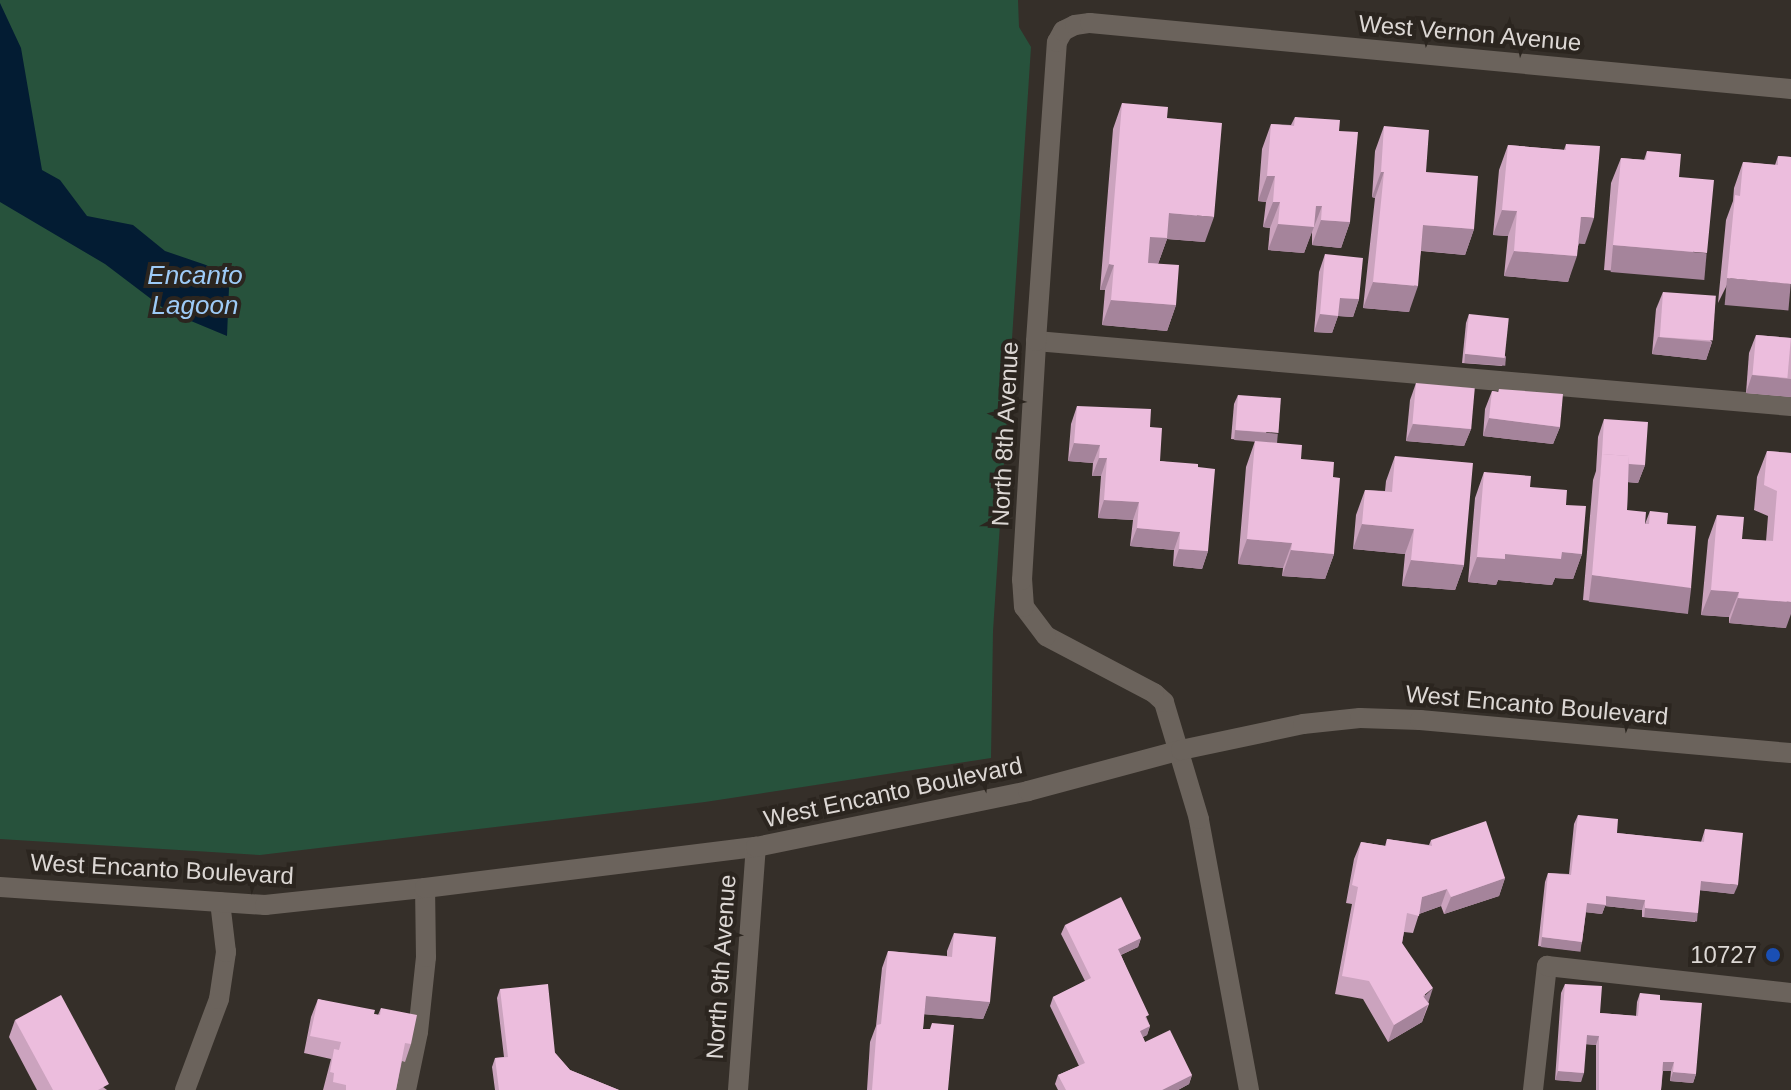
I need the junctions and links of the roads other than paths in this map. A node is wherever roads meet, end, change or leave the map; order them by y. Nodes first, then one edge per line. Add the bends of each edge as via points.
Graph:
1 (1057, 42) joint
2 (1791, 89) edge
3 (1036, 341) junction
4 (1791, 406) edge
5 (1181, 750) junction
6 (1791, 753) edge
7 (756, 847) junction
8 (0, 887) edge
9 (425, 888) junction
10 (220, 902) junction
11 (1791, 993) edge
12 (185, 1090) edge
13 (406, 1090) edge
14 (738, 1090) edge
15 (1249, 1090) edge
16 (1533, 1090) edge

1 - 2 street, West Vernon Avenue via 1063,31 1090,23
1 - 3 street, North 8th Avenue
3 - 4 street
3 - 5 street, North 8th Avenue via 1024,607 1046,636 1164,702
5 - 6 street, West Encanto Boulevard via 1303,724 1360,718
5 - 7 street, West Encanto Boulevard via 1028,791
5 - 15 street, North 8th Avenue via 1199,819
7 - 9 street, West Encanto Boulevard
7 - 14 street, North 9th Avenue
8 - 10 street, West Encanto Boulevard
9 - 10 street, West Encanto Boulevard via 265,905
9 - 13 street via 426,957
10 - 12 street via 226,952 219,999
11 - 16 street via 1547,966

